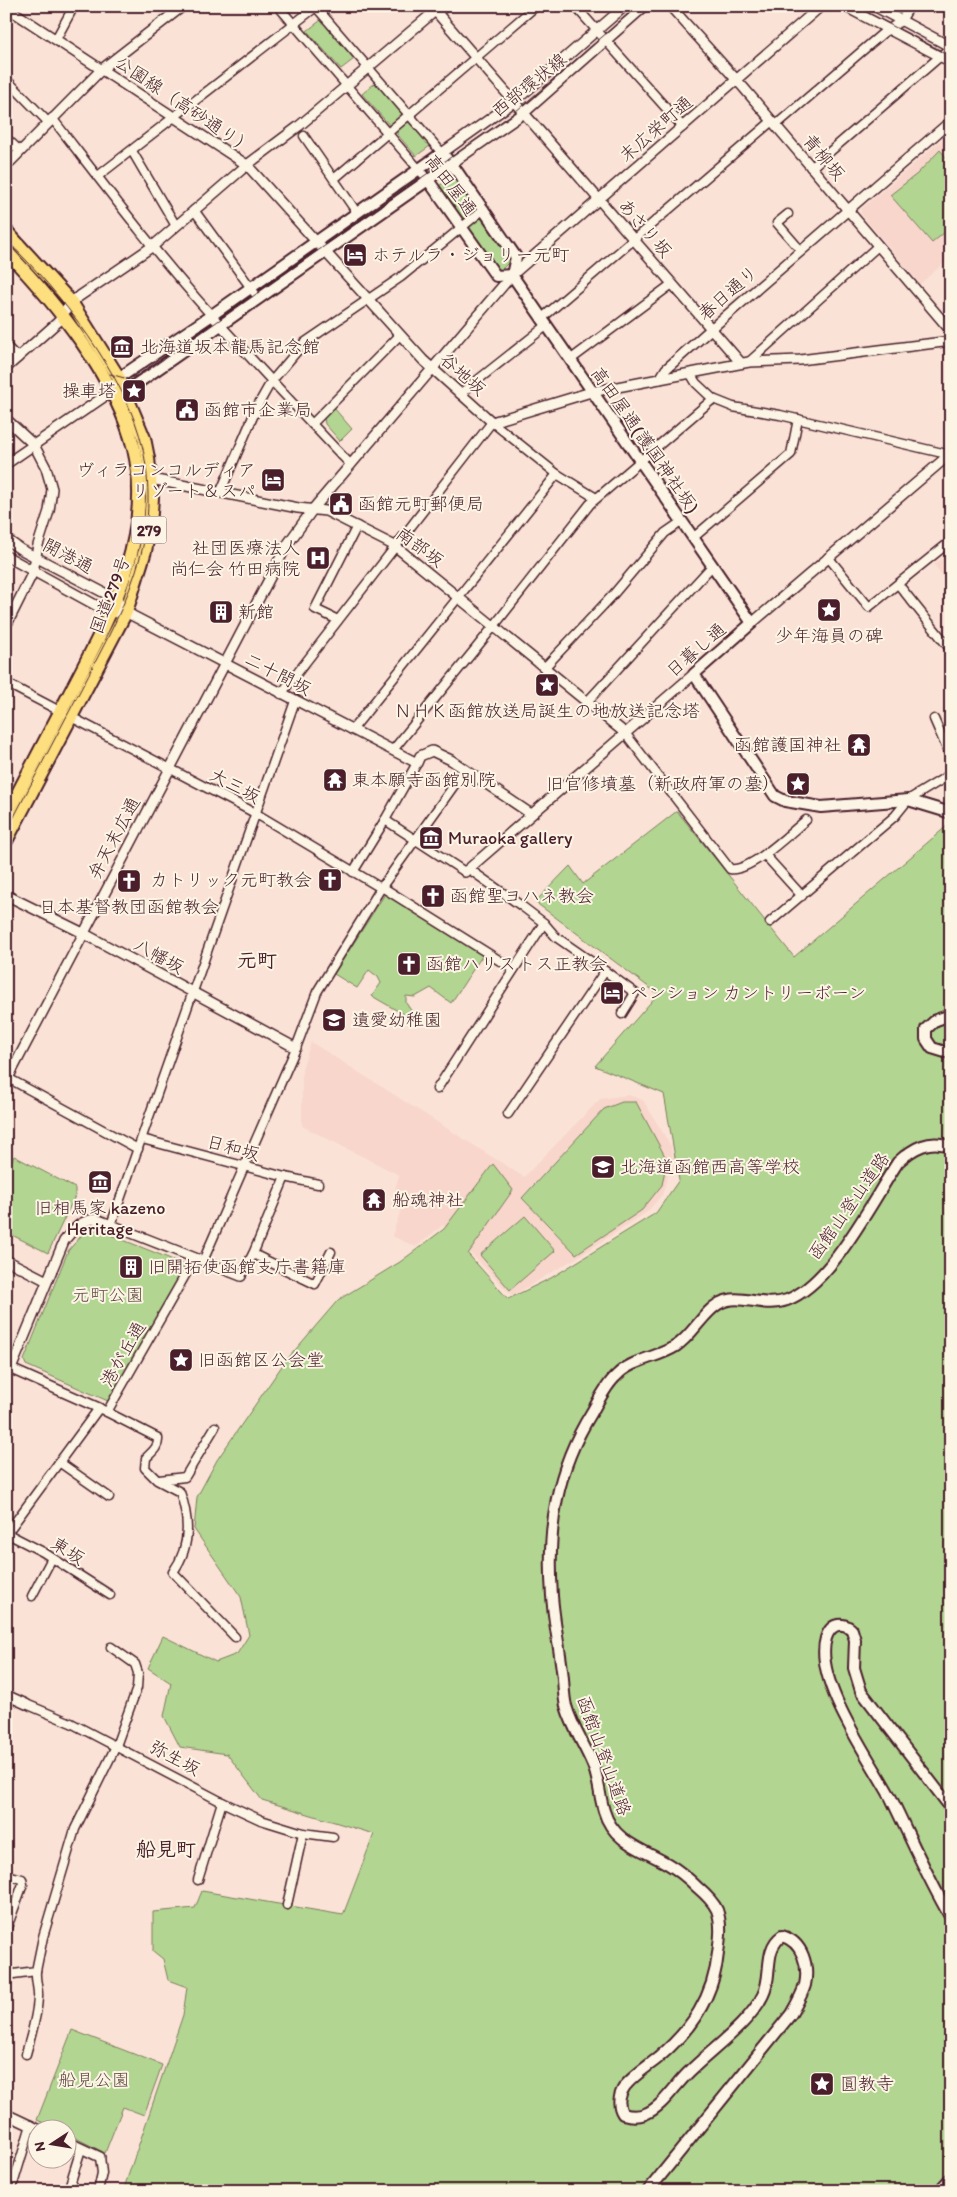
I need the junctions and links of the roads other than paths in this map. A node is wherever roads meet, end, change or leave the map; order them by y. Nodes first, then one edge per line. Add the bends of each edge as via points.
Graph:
1 (74, 6) edge
2 (183, 6) edge
3 (278, 6) edge
4 (316, 6) edge
5 (448, 6) edge
6 (536, 6) edge
7 (575, 6) edge
8 (625, 6) edge
9 (645, 6) edge
10 (670, 6) edge
11 (821, 6) edge
12 (844, 6) edge
13 (874, 6) edge
14 (910, 6) edge
15 (6, 7) edge
16 (434, 8) edge
17 (901, 21) junction
18 (294, 25) junction
19 (888, 29) junction
20 (596, 31) junction
21 (56, 39) junction
22 (607, 40) junction
23 (951, 47) edge
24 (940, 56) junction
25 (476, 59) junction
26 (951, 62) edge
27 (367, 67) junction
28 (102, 70) junction
29 (6, 79) edge
30 (737, 80) junction
31 (347, 85) junction
32 (515, 101) junction
33 (524, 112) junction
34 (409, 116) junction
35 (174, 118) junction
36 (50, 120) junction
37 (951, 121) edge
38 (774, 123) junction
39 (683, 127) junction
40 (389, 133) junction
41 (304, 136) dead end
42 (6, 138) edge
43 (20, 151) junction
44 (132, 151) junction
45 (442, 153) junction
46 (451, 163) junction
47 (248, 165) junction
48 (6, 166) edge
49 (811, 168) junction
50 (419, 169) junction
51 (98, 176) junction
52 (334, 179) junction
53 (428, 180) junction
54 (599, 200) junction
55 (353, 207) dead end
56 (484, 209) junction
57 (194, 210) junction
58 (848, 211) junction
59 (788, 214) dead end
60 (176, 226) junction
61 (462, 226) junction
62 (6, 232) edge
63 (634, 240) junction
64 (316, 241) junction
65 (153, 246) junction
66 (796, 246) dead end
67 (878, 246) junction
68 (6, 251) edge
69 (326, 252) junction
70 (512, 275) junction
71 (672, 284) junction
72 (250, 288) junction
73 (259, 299) junction
74 (368, 299) junction
75 (71, 302) junction
76 (63, 315) junction
77 (212, 316) junction
78 (544, 322) junction
79 (221, 325) junction
80 (712, 328) junction
81 (951, 331) edge
82 (400, 335) junction
83 (951, 340) edge
84 (6, 346) edge
85 (18, 358) junction
86 (570, 360) junction
87 (745, 363) junction
88 (6, 368) edge
89 (432, 368) junction
90 (690, 372) junction
91 (119, 378) junction
92 (660, 378) junction
93 (271, 382) junction
94 (126, 391) junction
95 (111, 392) junction
96 (591, 392) junction
97 (460, 394) junction
98 (713, 399) junction
99 (6, 419) edge
100 (798, 420) junction
101 (492, 422) junction
102 (312, 424) junction
103 (34, 446) junction
104 (950, 455) edge
105 (640, 462) junction
106 (6, 464) edge
107 (352, 465) junction
108 (557, 474) junction
109 (150, 479) junction
110 (220, 493) junction
111 (596, 498) junction
112 (313, 509) junction
113 (681, 522) junction
114 (357, 526) junction
115 (693, 538) junction
116 (6, 539) edge
117 (951, 541) edge
118 (395, 546) junction
119 (6, 556) edge
120 (828, 557) junction
121 (36, 558) junction
122 (712, 566) junction
123 (33, 572) junction
124 (898, 584) junction
125 (459, 597) junction
126 (116, 599) junction
127 (110, 612) junction
128 (126, 612) junction
129 (338, 620) junction
130 (752, 623) junction
131 (6, 626) edge
132 (494, 626) junction
133 (950, 650) edge
134 (224, 664) junction
135 (546, 667) junction
136 (694, 674) junction
137 (6, 683) edge
138 (281, 694) junction
139 (295, 701) junction
140 (587, 702) junction
141 (66, 714) junction
142 (934, 719) dead end
143 (352, 730) junction
144 (625, 733) junction
145 (392, 750) junction
146 (951, 758) edge
147 (416, 763) junction
148 (170, 768) junction
149 (465, 770) junction
150 (951, 774) edge
151 (908, 800) junction
152 (255, 813) junction
153 (951, 813) edge
154 (531, 814) junction
155 (6, 816) edge
156 (385, 820) junction
157 (806, 820) dead end
158 (415, 840) junction
159 (6, 841) edge
160 (766, 855) junction
161 (467, 870) junction
162 (353, 872) junction
163 (381, 888) junction
164 (6, 895) edge
165 (802, 896) junction
166 (770, 922) dead end
167 (544, 923) junction
168 (83, 933) junction
169 (513, 969) junction
170 (605, 972) junction
171 (192, 993) junction
172 (622, 1014) dead end
173 (951, 1015) edge
174 (296, 1048) junction
175 (951, 1051) edge
176 (7, 1079) edge
177 (437, 1089) dead end
178 (508, 1114) dead end
179 (142, 1139) junction
180 (951, 1147) edge
181 (138, 1148) junction
182 (244, 1166) junction
183 (285, 1178) junction
184 (318, 1184) dead end
185 (111, 1225) junction
186 (331, 1252) dead end
187 (253, 1254) junction
188 (6, 1260) edge
189 (199, 1260) junction
190 (241, 1276) joint
191 (48, 1281) junction
192 (8, 1372) edge
193 (103, 1410) junction
194 (215, 1427) dead end
195 (59, 1462) junction
196 (157, 1480) junction
197 (109, 1496) dead end
198 (7, 1536) edge
199 (52, 1558) junction
200 (110, 1595) dead end
201 (32, 1596) dead end
202 (235, 1637) dead end
203 (111, 1647) dead end
204 (6, 1694) edge
205 (26, 1704) joint
206 (116, 1746) junction
207 (222, 1802) junction
208 (951, 1808) edge
209 (303, 1833) junction
210 (333, 1837) dead end
211 (6, 1875) edge
212 (198, 1880) dead end
213 (287, 1905) dead end
214 (951, 1918) edge
215 (6, 1930) edge
216 (36, 1971) junction
217 (6, 1975) edge
218 (26, 2054) dead end
219 (6, 2114) edge
220 (28, 2124) edge
221 (28, 2135) edge
222 (78, 2147) edge
223 (82, 2149) junction
224 (100, 2157) joint
225 (951, 2178) edge
226 (11, 2191) edge
227 (68, 2191) edge
228 (98, 2191) edge
229 (648, 2191) edge
230 (939, 2191) edge

1 - 21 street
2 - 28 street
3 - 18 street, 高田屋通
4 - 18 street
4 - 27 street, 高田屋通
5 - 16 street
6 - 25 street
7 - 20 street
8 - 20 street, 西部環状線
9 - 22 street, 西部環状線
10 - 30 street, 青柳坂
11 - 30 street, 末広栄町通
12 - 19 street
13 - 17 street
14 - 17 street
15 - 21 street, 公園線（高砂通り）
16 - 25 street, あさり坂
16 - 27 street
17 - 19 street
17 - 23 street
18 - 31 street, 高田屋通
18 - 35 street
19 - 24 street
19 - 38 street
20 - 22 street
20 - 32 street, 西部環状線
21 - 28 street, 公園線（高砂通り）
22 - 33 street, 西部環状線
22 - 39 street
23 - 24 street
24 - 26 street
24 - 49 street
25 - 32 street, あさり坂
25 - 34 street
27 - 31 street
27 - 34 street, 高田屋通
28 - 35 street, 公園線（高砂通り）
28 - 36 street
29 - 36 street
30 - 38 street, 青柳坂
30 - 39 street, 末広栄町通
31 - 40 street, 高田屋通
31 - 47 street
32 - 33 street, あさり坂
32 - 45 street, 西部環状線
33 - 46 street, 西部環状線
33 - 54 street, あさり坂
34 - 40 street
34 - 45 street, 高田屋通
35 - 44 street
35 - 47 street, 公園線（高砂通り）
36 - 43 street
36 - 51 street
37 - 58 street, 春日通り
38 - 49 street, 青柳坂
38 - 63 street
39 - 54 street, 末広栄町通
40 - 50 street, 高田屋通
40 - 52 street
41 - 52 street
42 - 43 street
43 - 48 street
44 - 51 street
44 - 60 street
45 - 46 main road, 高田屋通
45 - 50 main road
46 - 53 street, 西部環状線
46 - 56 main road, 高田屋通
47 - 57 street
47 - 64 street, 公園線（高砂通り）
49 - 58 street, 青柳坂
50 - 53 street, 高田屋通
50 - 64 main road
51 - 65 street
52 - 55 street
53 - 61 main road, 高田屋通
53 - 69 main road
54 - 63 street, あさり坂
54 - 70 street, 末広栄町通
56 - 61 street
56 - 70 main road, 高田屋通 via 516,257
57 - 60 street
57 - 72 street
58 - 67 street, 青柳坂
58 - 80 street, 春日通り
59 - 66 street via 777,223
60 - 65 street
61 - 70 main road, 高田屋通 via 496,276
61 - 74 street via 401,277
62 - 75 highway, 国道279号 / 279
63 - 71 street, あさり坂
63 - 78 street
64 - 69 street, 公園線（高砂通り）
64 - 72 main road
65 - 75 street
65 - 77 street
67 - 81 street, 青柳坂
67 - 87 street
68 - 76 highway, 国道279号 / 279
69 - 73 main road
69 - 74 street, 谷地坂
70 - 78 main road, 高田屋通(護国神社坂)
70 - 89 street, 末広栄町通
71 - 80 street, あさり坂
71 - 86 street
72 - 73 street
72 - 77 main road
73 - 79 main road
74 - 82 street, 谷地坂
74 - 93 street via 304,343
75 - 76 street
75 - 91 highway, 国道279号 / 279
76 - 85 street
76 - 95 highway, 国道279号 / 279
77 - 79 street
77 - 91 main road
78 - 86 main road, 高田屋通(護国神社坂)
78 - 97 street
79 - 93 street
79 - 94 main road
80 - 87 street, あさり坂
80 - 92 street, 春日通り
82 - 89 street, 谷地坂
82 - 102 street
83 - 87 street via 800,360
84 - 85 street
85 - 88 street
86 - 96 main road, 高田屋通(護国神社坂)
87 - 90 street
89 - 97 street, 谷地坂
89 - 107 street, 末広栄町通
90 - 92 street
90 - 98 street via 696,383
91 - 94 highway, 国道279号 / 279
91 - 95 main road
92 - 96 street
93 - 102 street
93 - 110 street
94 - 95 main road
94 - 109 highway, 国道279号 / 279 via 144,438
95 - 103 street
95 - 126 highway, 国道279号 / 279 via 134,449 139,497 133,548
96 - 101 street
96 - 105 main road, 高田屋通(護国神社坂)
97 - 101 street, 谷地坂
98 - 100 street via 743,410
98 - 105 street
99 - 103 street
100 - 104 street
100 - 115 street via 791,454
101 - 108 street, 谷地坂
101 - 118 street
102 - 107 street
103 - 106 street
103 - 121 street via 46,468 52,489
104 - 120 street, 日暮し通
105 - 111 street
105 - 113 main road, 高田屋通(護国神社坂)
107 - 112 street, 弁天末広通
108 - 111 street, 谷地坂
108 - 125 street
109 - 110 street, 南部坂
109 - 128 highway, 国道279号 / 279 via 147,542
110 - 112 street, 南部坂
111 - 132 street
112 - 114 street, 南部坂 via 326,510
112 - 134 street, 弁天末広通 via 287,545
113 - 115 main road, 高田屋通(護国神社坂)
113 - 135 street via 665,533
114 - 118 street, 南部坂
114 - 129 street via 316,608
115 - 122 main road, 高田屋通(護国神社坂)
116 - 121 street, 開港通
117 - 124 street
118 - 125 street, 南部坂
118 - 129 street
119 - 123 street, 開港通
120 - 124 street via 869,607
120 - 130 street, 日暮し通
121 - 123 street
121 - 126 street, 開港通
122 - 130 main road, 高田屋通(護国神社坂)
122 - 140 street
123 - 127 street, 開港通
123 - 131 street
124 - 133 street
125 - 132 street, 南部坂
125 - 143 street
126 - 127 highway, 国道279号 / 279
126 - 128 street, 開港通
127 - 128 street, 開港通
127 - 141 highway, 国道279号 / 279
128 - 134 street, 二十間坂
128 - 141 highway, 国道279号 / 279
129 - 138 street
130 - 136 main road, 日暮し通
132 - 135 street, 南部坂
132 - 145 street
134 - 138 street, 二十間坂
134 - 148 street, 弁天末広通
135 - 140 street, 南部坂
136 - 144 street, 日暮し通
136 - 151 main road via 775,796 785,801 822,807
137 - 141 street, 大三坂
138 - 139 street, 二十間坂
139 - 143 street, 二十間坂
139 - 152 street
140 - 144 street, 南部坂
141 - 148 street, 大三坂
141 - 155 highway, 国道279号 / 279
141 - 159 highway, 国道279号 / 279
142 - 146 street
143 - 145 street, 二十間坂
144 - 154 street, 日暮し通
144 - 160 street via 730,869 736,870
145 - 147 street, 二十間坂
147 - 149 street via 420,756 432,751
147 - 156 street
148 - 152 street, 大三坂
148 - 168 street, 弁天末広通
149 - 154 street
149 - 158 street, 港が丘通
150 - 151 street
151 - 153 main road
151 - 165 street via 895,816
152 - 162 street, 大三坂
152 - 171 street
154 - 161 street, 日暮し通
156 - 158 street
156 - 162 street
157 - 160 street
158 - 161 street
158 - 163 street, 港が丘通
160 - 165 street
161 - 167 street
162 - 163 street, 大三坂
163 - 169 street, 大三坂
163 - 174 street, 港が丘通 via 317,992
164 - 168 street, 八幡坂
165 - 166 street
167 - 169 street
167 - 170 street via 556,937
168 - 171 street, 八幡坂
168 - 176 street, 弁天末広通
169 - 177 street
170 - 172 street via 635,993
170 - 178 street
171 - 174 street, 八幡坂
171 - 179 street
173 - 175 main road via 936,1020 926,1029 926,1039 932,1048
174 - 182 street, 港が丘通
176 - 181 street
179 - 181 street
179 - 182 street, 日和坂
180 - 229 main road, 函館山登山道路 via 942,1143 926,1144 911,1150 898,1162 838,1254 801,1292 788,1300 774,1303 757,1304 747,1299 718,1303 678,1345 633,1363 614,1376 587,1419 561,1476 553,1524 552,1594 571,1721 594,1765 610,1826 623,1841 669,1865 706,1894 716,1909 719,1922 718,1961 700,2014 662,2054 624,2087 618,2102 623,2114 646,2114 657,2106 753,2011 767,1987 771,1950 776,1941 782,1936 793,1940 804,1956 804,1987 792,2014
181 - 185 street
182 - 183 street, 日和坂
182 - 189 street, 港が丘通
183 - 184 street, 日和坂
183 - 187 street
185 - 189 street
185 - 191 street via 96,1219 88,1220 72,1230
186 - 187 street via 315,1284
187 - 190 street
188 - 191 street
189 - 190 street
189 - 193 street, 港が丘通
191 - 192 street
192 - 193 street
193 - 195 street, 港が丘通
193 - 196 street via 158,1438 155,1449 144,1463
194 - 196 street via 185,1477
195 - 197 street
195 - 198 street, 港が丘通
196 - 202 street via 180,1492 187,1511 186,1544 173,1572
198 - 199 street, 東坂
199 - 200 street, 東坂
199 - 201 street
203 - 206 street via 135,1664 138,1672 137,1688
204 - 205 street, 弥生坂
205 - 206 street, 弥生坂
206 - 207 street, 弥生坂
206 - 216 street via 75,1829
207 - 209 street, 弥生坂 via 261,1820
207 - 212 street
208 - 214 main road via 861,1692 854,1668 852,1630 843,1625 834,1627 827,1634 824,1653 832,1687 844,1717 890,1797 929,1880
209 - 210 street, 弥生坂
209 - 213 street
211 - 215 street via 22,1879 23,1884
216 - 217 street
216 - 218 street via 36,2018
219 - 220 street
221 - 226 street
222 - 223 street
223 - 224 street
223 - 227 street
224 - 228 street via 102,2173
225 - 230 main road

